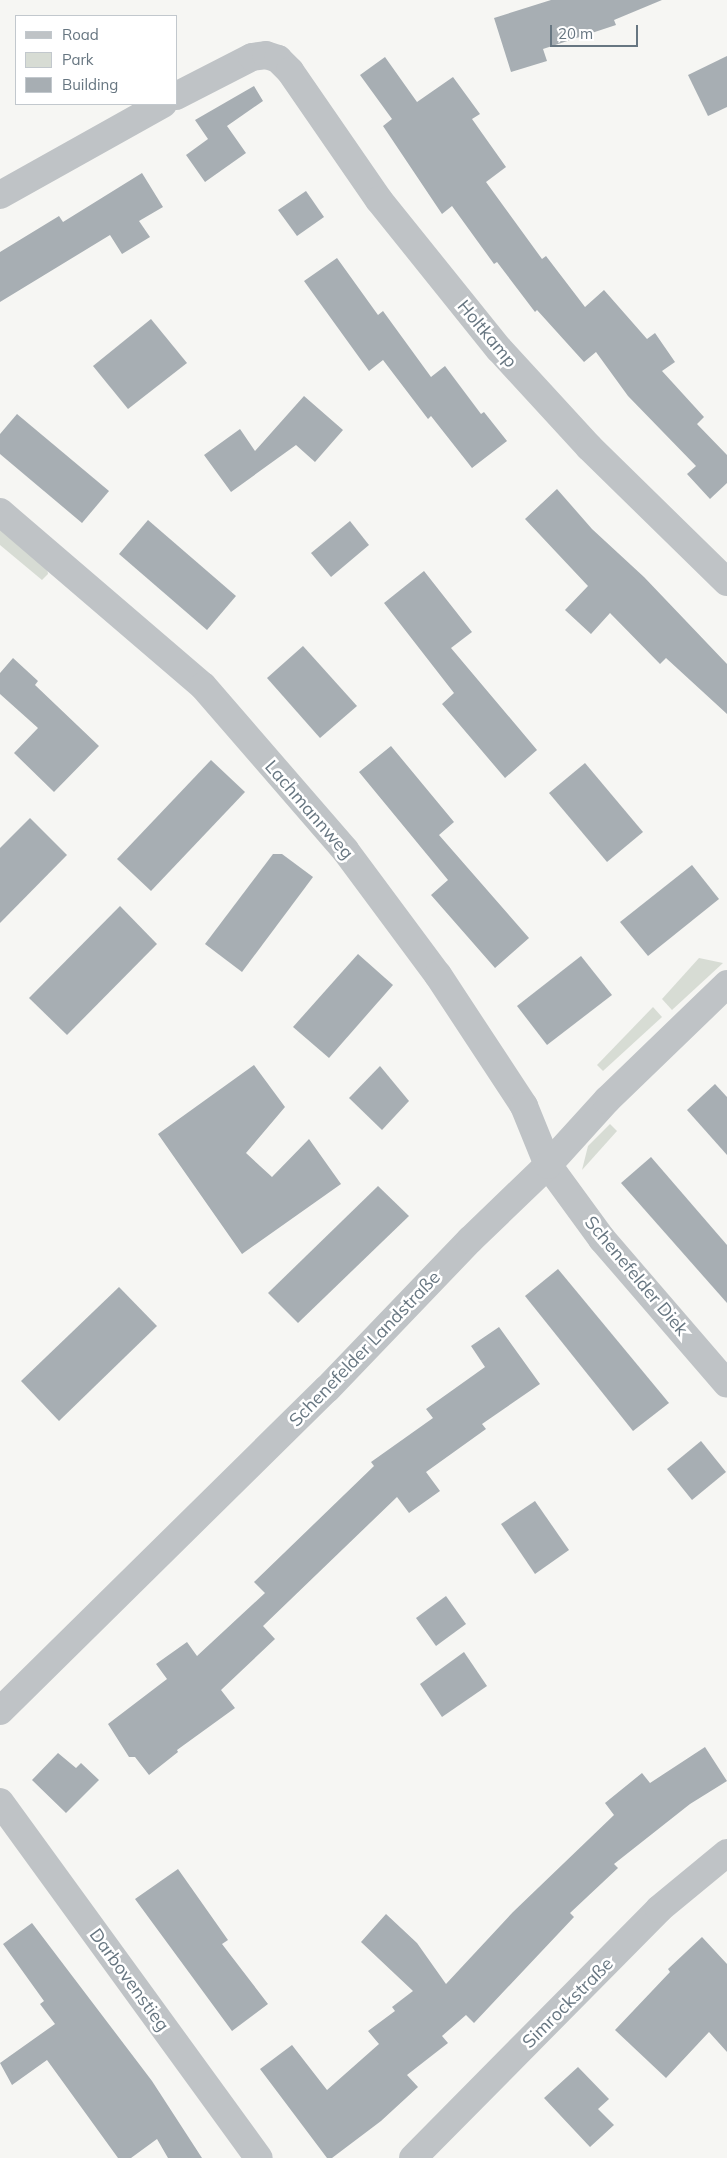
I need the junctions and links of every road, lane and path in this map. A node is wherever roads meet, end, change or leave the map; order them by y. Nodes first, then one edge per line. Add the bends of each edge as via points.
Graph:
1 (178, 95) edge
2 (160, 105) edge
3 (0, 195) edge
4 (0, 512) edge
5 (727, 582) edge
6 (727, 984) edge
7 (548, 1165) junction
8 (727, 1384) edge
9 (0, 1711) edge
10 (0, 1802) edge
11 (727, 1853) edge
12 (259, 2158) edge
13 (413, 2158) edge

1 - 5 street, Holtkamp via 252,57 266,55 278,59 290,71 384,207 493,342 589,448
2 - 3 street
4 - 7 street, Lachmannweg via 203,686 345,850 438,975 524,1106
6 - 7 street, Schenefelder Landstraße via 614,1093
7 - 8 street, Schenefelder Diek via 602,1239
7 - 9 street, Schenefelder Landstraße via 470,1240 320,1396
10 - 12 street, Darbovenstieg
11 - 13 street, Simrockstraße via 659,1909

